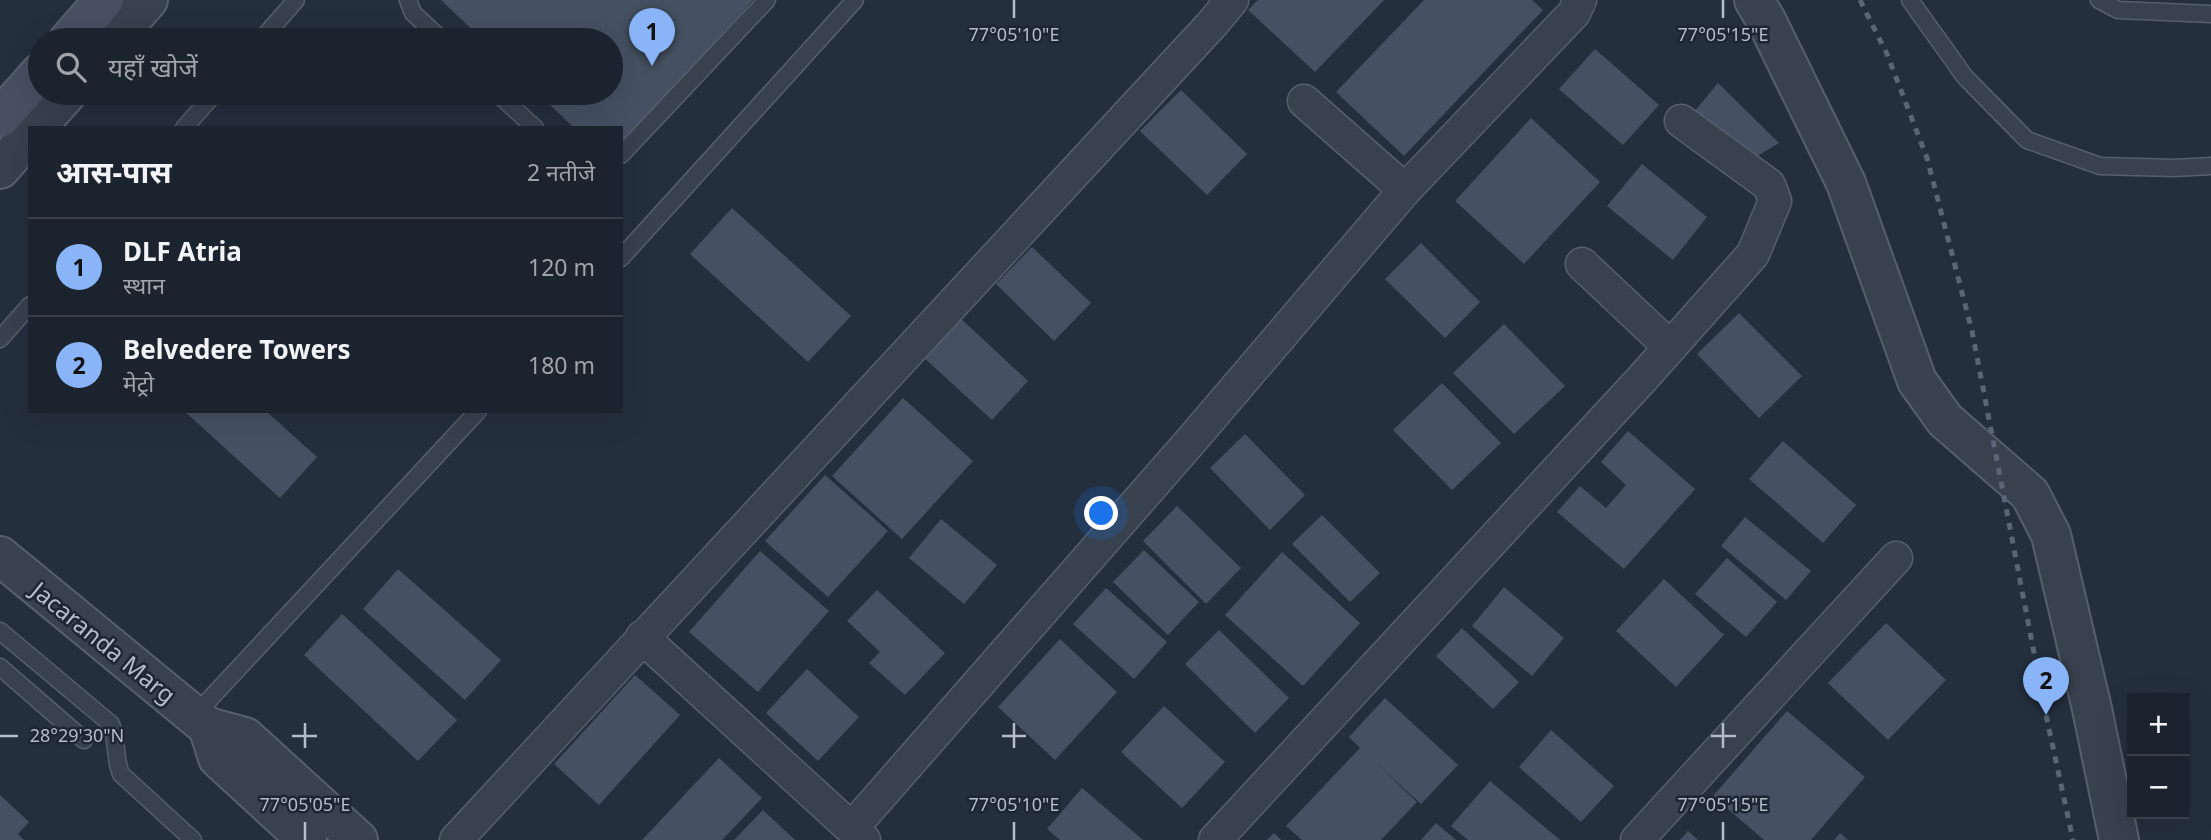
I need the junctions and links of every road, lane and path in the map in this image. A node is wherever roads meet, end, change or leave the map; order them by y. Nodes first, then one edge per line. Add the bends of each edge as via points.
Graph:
1 (104, 0) edge
2 (148, 0) edge
3 (296, 0) edge
4 (408, 0) edge
5 (767, 0) edge
6 (855, 0) edge
7 (1232, 0) edge
8 (1580, 0) edge
9 (1754, 0) edge
10 (1910, 0) edge
11 (2099, 0) edge
12 (2211, 14) edge
13 (80, 28) edge
14 (124, 28) edge
15 (272, 28) edge
16 (429, 28) edge
17 (28, 86) edge
18 (1304, 101) dead end
19 (56, 105) edge
20 (204, 105) edge
21 (511, 105) edge
22 (0, 118) edge
23 (1681, 121) dead end
24 (38, 126) edge
25 (186, 126) edge
26 (533, 126) edge
27 (28, 137) edge
28 (623, 153) edge
29 (2211, 166) edge
30 (0, 169) edge
31 (1405, 190) junction
32 (623, 256) edge
33 (1583, 264) dead end
34 (28, 307) edge
35 (0, 339) edge
36 (1670, 347) junction
37 (476, 413) edge
38 (1896, 558) dead end
39 (4, 568) edge
40 (0, 631) edge
41 (642, 637) junction
42 (0, 667) edge
43 (201, 722) junction
44 (84, 740) dead end
45 (858, 834) edge
46 (192, 840) edge
47 (307, 840) edge
48 (358, 840) edge
49 (456, 840) edge
50 (1215, 840) edge
51 (1637, 840) edge
52 (2119, 840) edge

1 - 13 main road
2 - 14 street
3 - 15 lane
4 - 16 lane via 413,13
5 - 28 lane
6 - 32 lane
7 - 41 street
8 - 31 street via 1574,13
9 - 52 street via 1846,183 1917,381 1945,420 2030,494 2051,535
10 - 29 lane via 1965,77 2027,140 2100,166
11 - 12 lane via 2118,10
17 - 22 main road
18 - 31 street
19 - 24 street
20 - 25 lane
21 - 26 lane
23 - 36 street via 1769,185 1774,201 1753,254
27 - 30 street
31 - 45 street
33 - 36 street
34 - 35 lane
36 - 50 street
37 - 43 lane
38 - 51 street
39 - 43 street, Jacaranda Marg
40 - 46 lane via 111,724 121,774
41 - 45 street
41 - 49 street
42 - 44 lane
43 - 47 street via 218,758
43 - 48 street, Jacaranda Marg via 245,737

